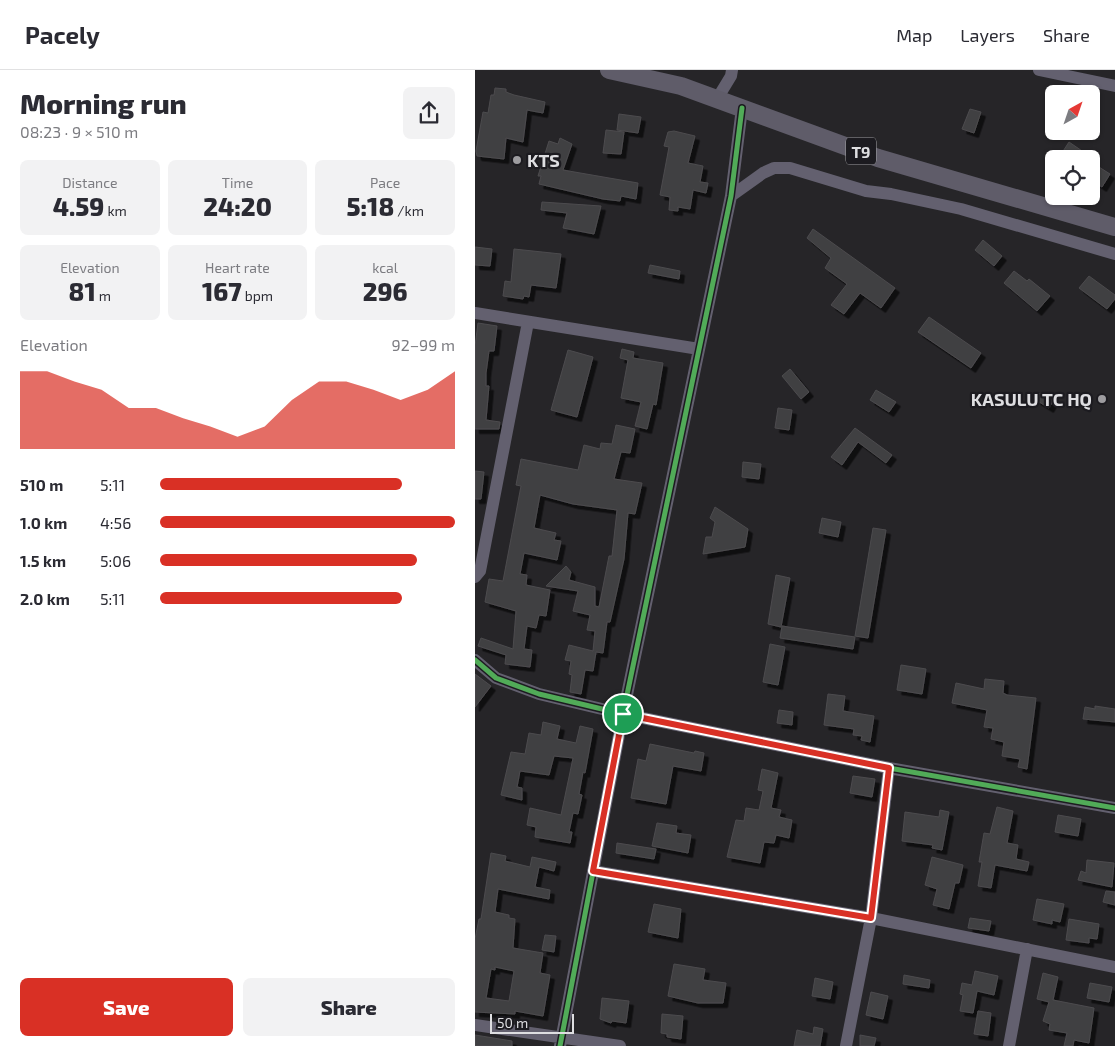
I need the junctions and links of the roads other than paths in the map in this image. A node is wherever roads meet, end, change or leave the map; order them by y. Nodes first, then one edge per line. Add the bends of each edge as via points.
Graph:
1 (609, 70) edge
2 (732, 70) edge
3 (1039, 70) edge
4 (1115, 86) edge
5 (717, 99) junction
6 (743, 108) junction
7 (731, 196) junction
8 (1115, 227) edge
9 (1115, 254) edge
10 (475, 313) edge
11 (528, 322) junction
12 (699, 349) junction
13 (475, 577) edge
14 (475, 660) edge
15 (623, 714) junction
16 (889, 768) junction
17 (1115, 808) edge
18 (593, 871) junction
19 (871, 918) junction
20 (1027, 949) junction
21 (1115, 967) edge
22 (475, 1025) edge
23 (560, 1042) edge
24 (620, 1046) edge
25 (846, 1046) edge
26 (1009, 1046) edge

1 - 5 highway, T9 via 681,86
2 - 5 street
3 - 4 street
5 - 6 highway, T9
6 - 7 street
6 - 8 highway, T9 via 878,158
7 - 9 street via 763,173 774,168 790,168 866,191 961,209
7 - 12 street
10 - 11 street
11 - 12 street
11 - 13 street via 480,571
12 - 15 street
14 - 15 street via 497,678 539,694
15 - 16 street
15 - 18 street
16 - 17 street
16 - 19 street
18 - 19 street
18 - 23 street
19 - 20 street
19 - 25 street
20 - 21 street
20 - 26 street
22 - 23 street
23 - 24 street

